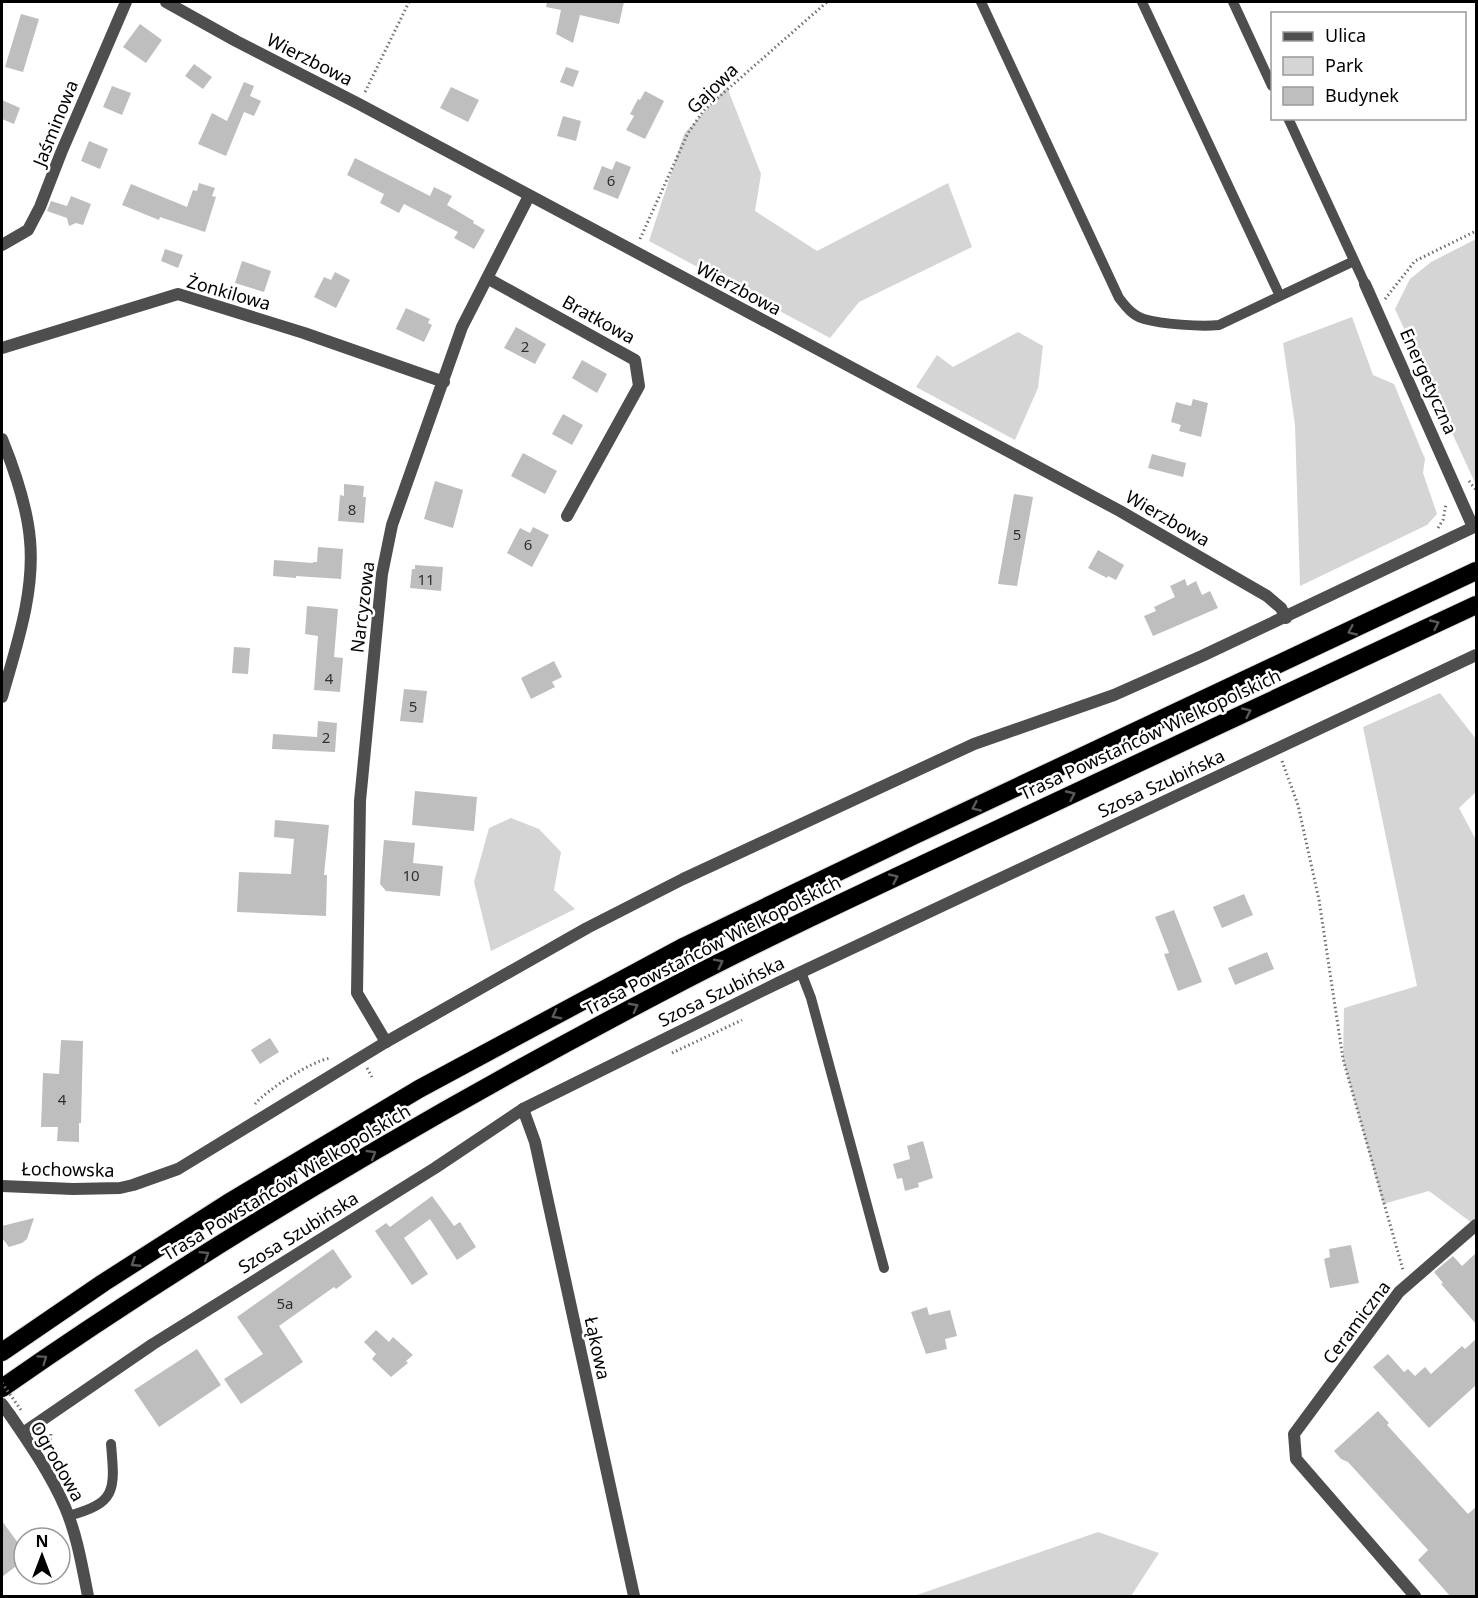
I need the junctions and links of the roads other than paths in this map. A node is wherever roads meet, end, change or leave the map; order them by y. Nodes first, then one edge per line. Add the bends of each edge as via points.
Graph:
1 (126, 2) edge
2 (166, 2) edge
3 (981, 2) edge
4 (1142, 2) edge
5 (1233, 2) edge
6 (1271, 84) edge
7 (1289, 120) edge
8 (529, 196) junction
9 (2, 245) edge
10 (1354, 261) junction
11 (487, 278) junction
12 (1365, 284) joint
13 (1280, 296) junction
14 (2, 348) edge
15 (444, 382) junction
16 (2, 439) edge
17 (6, 464) edge
18 (567, 516) dead end
19 (1475, 526) edge
20 (1476, 571) edge
21 (1476, 605) edge
22 (1286, 618) junction
23 (1476, 655) edge
24 (2, 697) edge
25 (801, 972) junction
26 (386, 1042) junction
27 (523, 1109) junction
28 (2, 1186) edge
29 (1476, 1225) edge
30 (884, 1268) dead end
31 (2, 1352) edge
32 (2, 1385) edge
33 (2, 1404) edge
34 (22, 1433) junction
35 (111, 1444) dead end
36 (68, 1516) junction
37 (88, 1596) edge
38 (634, 1596) edge
39 (1415, 1596) edge

1 - 9 street, Jaśminowa via 40,207 28,230
2 - 8 street, Wierzbowa
3 - 13 lane via 1127,309 1143,319 1219,325
4 - 13 lane
5 - 6 lane
7 - 10 lane
8 - 11 street, Narcyzowa
8 - 22 street, Wierzbowa via 1120,511 1267,596
10 - 12 lane
10 - 13 lane
11 - 15 street, Narcyzowa via 462,327
11 - 18 street, Bratkowa via 635,360 639,386
12 - 19 street, Energetyczna
14 - 15 street, Żonkilowa via 178,294
15 - 26 street, Narcyzowa via 392,525 381,585 360,801 357,993
16 - 17 street
17 - 24 street via 25,506 30,581
19 - 22 street
20 -> 31 highway, Trasa Powstańców Wielkopolskich via 685,946 419,1089 228,1203
32 -> 21 highway, Trasa Powstańców Wielkopolskich via 271,1214 479,1090 667,990 818,914
22 - 26 street via 1114,695 974,744 694,874 587,928
23 - 25 street, Szosa Szubińska
25 - 27 street, Szosa Szubińska
25 - 30 lane
26 - 28 street, Łochowska via 192,1161 160,1176 104,1189
27 - 34 street, Szosa Szubińska via 153,1344
27 - 38 street, Łąkowa via 536,1142
29 - 39 street, Ceramiczna via 1399,1292 1294,1434 1296,1459
33 - 34 street, Ogrodowa via 15,1413
34 - 36 street, Ogrodowa
35 - 36 lane via 114,1473 108,1495 96,1507
36 - 37 street, Ogrodowa

